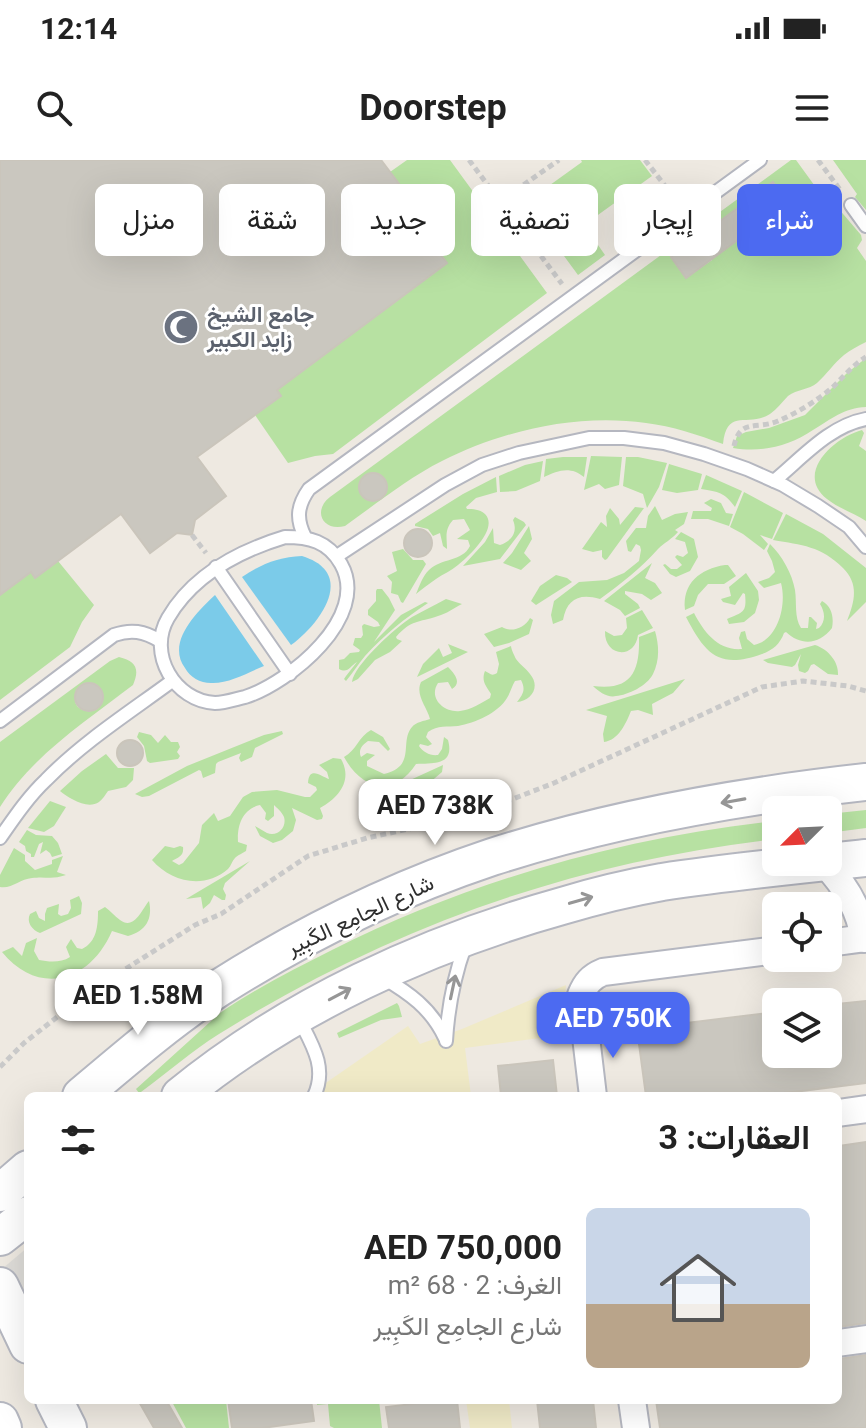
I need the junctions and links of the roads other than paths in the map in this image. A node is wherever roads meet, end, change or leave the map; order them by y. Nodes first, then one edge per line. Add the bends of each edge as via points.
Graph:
1 (760, 160) edge
2 (851, 205) road end
3 (866, 226) edge
4 (866, 419) edge
5 (774, 481) junction
6 (861, 534) edge
7 (305, 537) junction
8 (866, 547) edge
9 (337, 556) junction
10 (216, 567) junction
11 (160, 641) junction
12 (290, 674) junction
13 (172, 681) junction
14 (0, 721) edge
15 (858, 777) edge
16 (0, 838) edge
17 (866, 858) edge
18 (842, 861) edge
19 (762, 870) edge
20 (835, 876) edge
21 (864, 925) edge
22 (469, 935) junction
23 (842, 936) edge
24 (762, 952) edge
25 (377, 974) junction
26 (196, 1004) junction
27 (297, 1016) junction
28 (86, 1092) edge
29 (120, 1092) edge
30 (186, 1092) edge
31 (315, 1092) edge
32 (593, 1092) edge
33 (866, 1109) edge
34 (842, 1112) edge
35 (24, 1143) edge
36 (0, 1164) edge
37 (24, 1172) edge
38 (0, 1193) edge
39 (24, 1218) edge
40 (0, 1237) edge
41 (0, 1286) edge
42 (24, 1337) edge
43 (866, 1339) edge
44 (842, 1342) edge
45 (633, 1404) edge
46 (0, 1421) edge
47 (3, 1428) edge
48 (636, 1428) edge

1 - 7 lane via 309,489 298,512
2 - 3 lane
4 - 5 lane via 837,429
5 - 6 lane
5 - 9 lane via 664,443 589,438 554,444 482,465
6 - 8 lane
7 - 9 lane
7 - 10 lane via 261,544
9 - 12 lane via 347,583 341,616
10 - 11 lane via 177,605
10 - 12 lane
11 - 13 lane
11 - 14 lane via 138,631 114,635
12 - 13 lane via 254,694 216,703 199,700
13 - 16 lane via 45,780
15 -> 26 main road, شارع الجامِع الكَبِير via 645,817 491,858 335,922
17 - 18 main road
22 -> 19 main road via 661,882
20 - 21 street
21 - 23 street
22 - 25 main road
25 -> 22 lane via 427,1009 446,1041 452,985
24 - 32 street via 603,972 591,978 581,995
27 -> 25 main road
26 - 28 main road, شارع الجامِع الكَبِير
26 - 29 main road via 173,1043
27 - 30 main road
27 - 31 lane via 319,1063
33 - 34 street
35 - 36 main road
37 - 38 main road
39 - 40 main road
41 - 42 main road
43 - 44 street
45 - 48 street
46 - 47 main road

